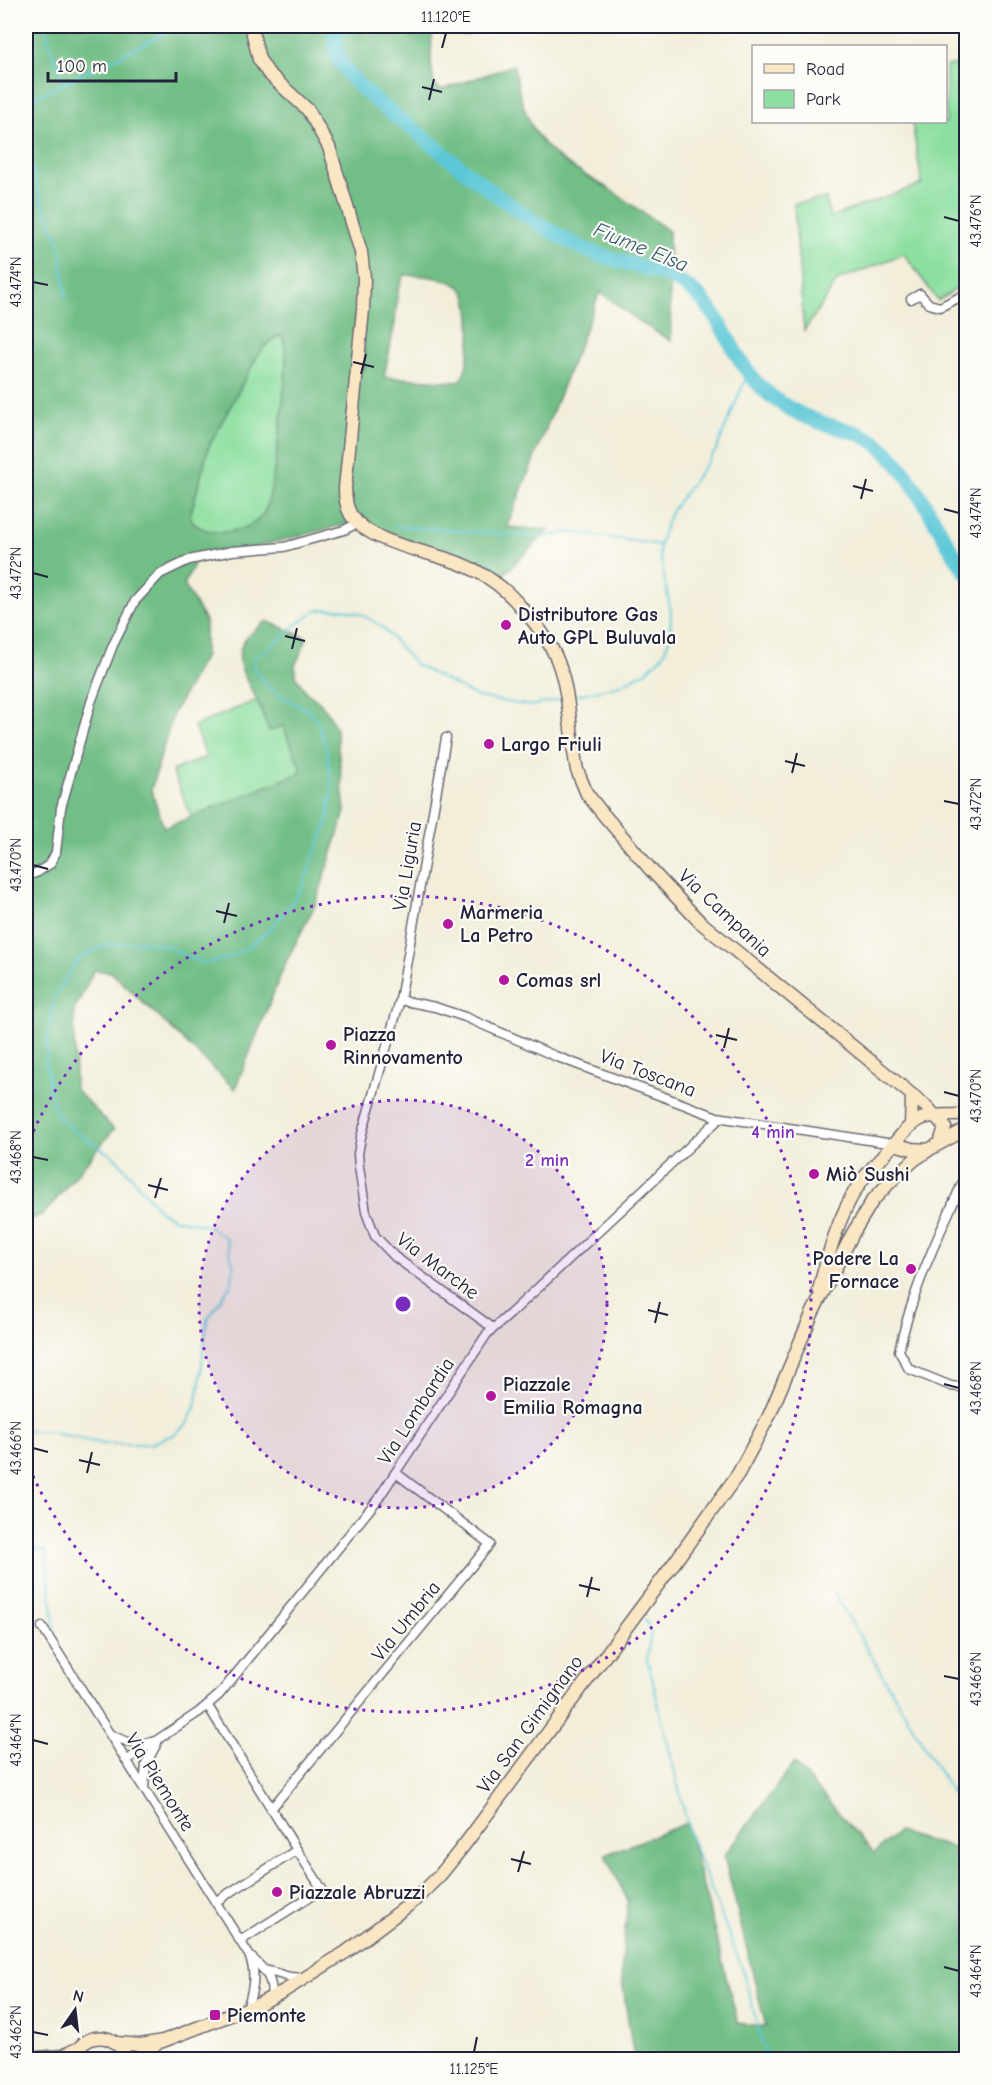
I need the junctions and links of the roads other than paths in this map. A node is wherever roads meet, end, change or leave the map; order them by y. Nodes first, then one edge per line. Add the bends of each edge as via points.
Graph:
1 (251, 26) edge
2 (966, 294) edge
3 (911, 298) dead end
4 (358, 523) junction
5 (446, 738) dead end
6 (26, 873) edge
7 (400, 1000) junction
8 (912, 1096) junction
9 (966, 1114) edge
10 (935, 1116) junction
11 (720, 1118) junction
12 (911, 1125) junction
13 (966, 1129) edge
14 (894, 1143) junction
15 (940, 1143) junction
16 (928, 1150) junction
17 (966, 1175) edge
18 (812, 1314) junction
19 (493, 1328) junction
20 (966, 1388) edge
21 (396, 1473) junction
22 (42, 1627) dead end
23 (207, 1706) junction
24 (111, 1735) junction
25 (159, 1740) junction
26 (127, 1760) junction
27 (144, 1788) junction
28 (271, 1809) junction
29 (297, 1850) junction
30 (215, 1902) junction
31 (240, 1941) junction
32 (249, 1955) junction
33 (265, 1970) junction
34 (306, 1978) junction
35 (271, 1998) junction
36 (247, 2009) junction
37 (163, 2041) junction
38 (117, 2043) junction
39 (80, 2047) junction
40 (26, 2059) edge
41 (74, 2060) edge
42 (127, 2060) edge
43 (136, 2060) edge

1 - 4 main road via 259,59 308,110 329,147 361,252 363,310 345,488 349,511
2 - 3 street via 940,307 929,304 920,294
4 - 6 street via 279,548 232,551 189,560 160,574 135,602 91,702 62,808 56,852 50,864 38,872
4 - 8 main road, Via Campania via 378,536 460,563 493,580 513,598 555,654 577,770 587,794 615,829 711,932
5 - 7 street, Via Liguria
7 - 11 street, Via Toscana via 465,1017
7 - 19 street, Via Marche via 358,1154 366,1212 380,1243 395,1257
8 - 10 main road, Via Campania
8 - 12 main road
9 - 10 main road, Via San Gimignano
10 - 12 main road, Via San Gimignano via 921,1118
10 - 15 main road via 945,1127
11 - 14 street, Via Toscana
11 - 19 street, Via Lombardia
12 - 14 main road, Via San Gimignano
13 - 15 main road, Via San Gimignano
14 - 16 main road
14 - 18 main road, Via San Gimignano via 861,1182 848,1205
15 - 16 main road, Via San Gimignano
16 - 18 main road, Via San Gimignano via 897,1174 873,1200
17 - 20 street via 937,1239 899,1352 909,1369
18 - 34 main road, Via San Gimignano via 766,1422 734,1480 461,1850 414,1901
19 - 21 street, Via Lombardia
21 - 23 street, Via Lombardia via 362,1520
21 - 28 street, Via Umbria via 490,1544
22 - 24 street, Via Piemonte
23 - 25 street, Via Lombardia
23 - 28 street
24 - 25 street via 135,1744
24 - 26 street, Via Piemonte
25 - 26 street, Via Lombardia
25 - 27 street, Via Lombardia via 146,1764
26 - 27 street, Via Piemonte
27 - 30 street, Via Piemonte
28 - 29 street
29 - 30 street
29 - 31 street via 322,1889
30 - 31 street, Via Piemonte
31 - 32 street, Via Piemonte
32 - 33 street, Via Piemonte
32 - 36 street, Via Piemonte via 254,1979
33 - 34 street, Via Piemonte
33 - 35 street
34 - 35 main road, Via San Gimignano
35 - 36 main road, Via San Gimignano
36 - 37 main road, Via San Gimignano
37 - 38 main road, Via San Gimignano
37 - 43 main road, Via San Gimignano
38 - 39 main road, Via San Gimignano via 99,2037
38 - 42 main road
39 - 40 main road via 67,2055
39 - 41 main road

